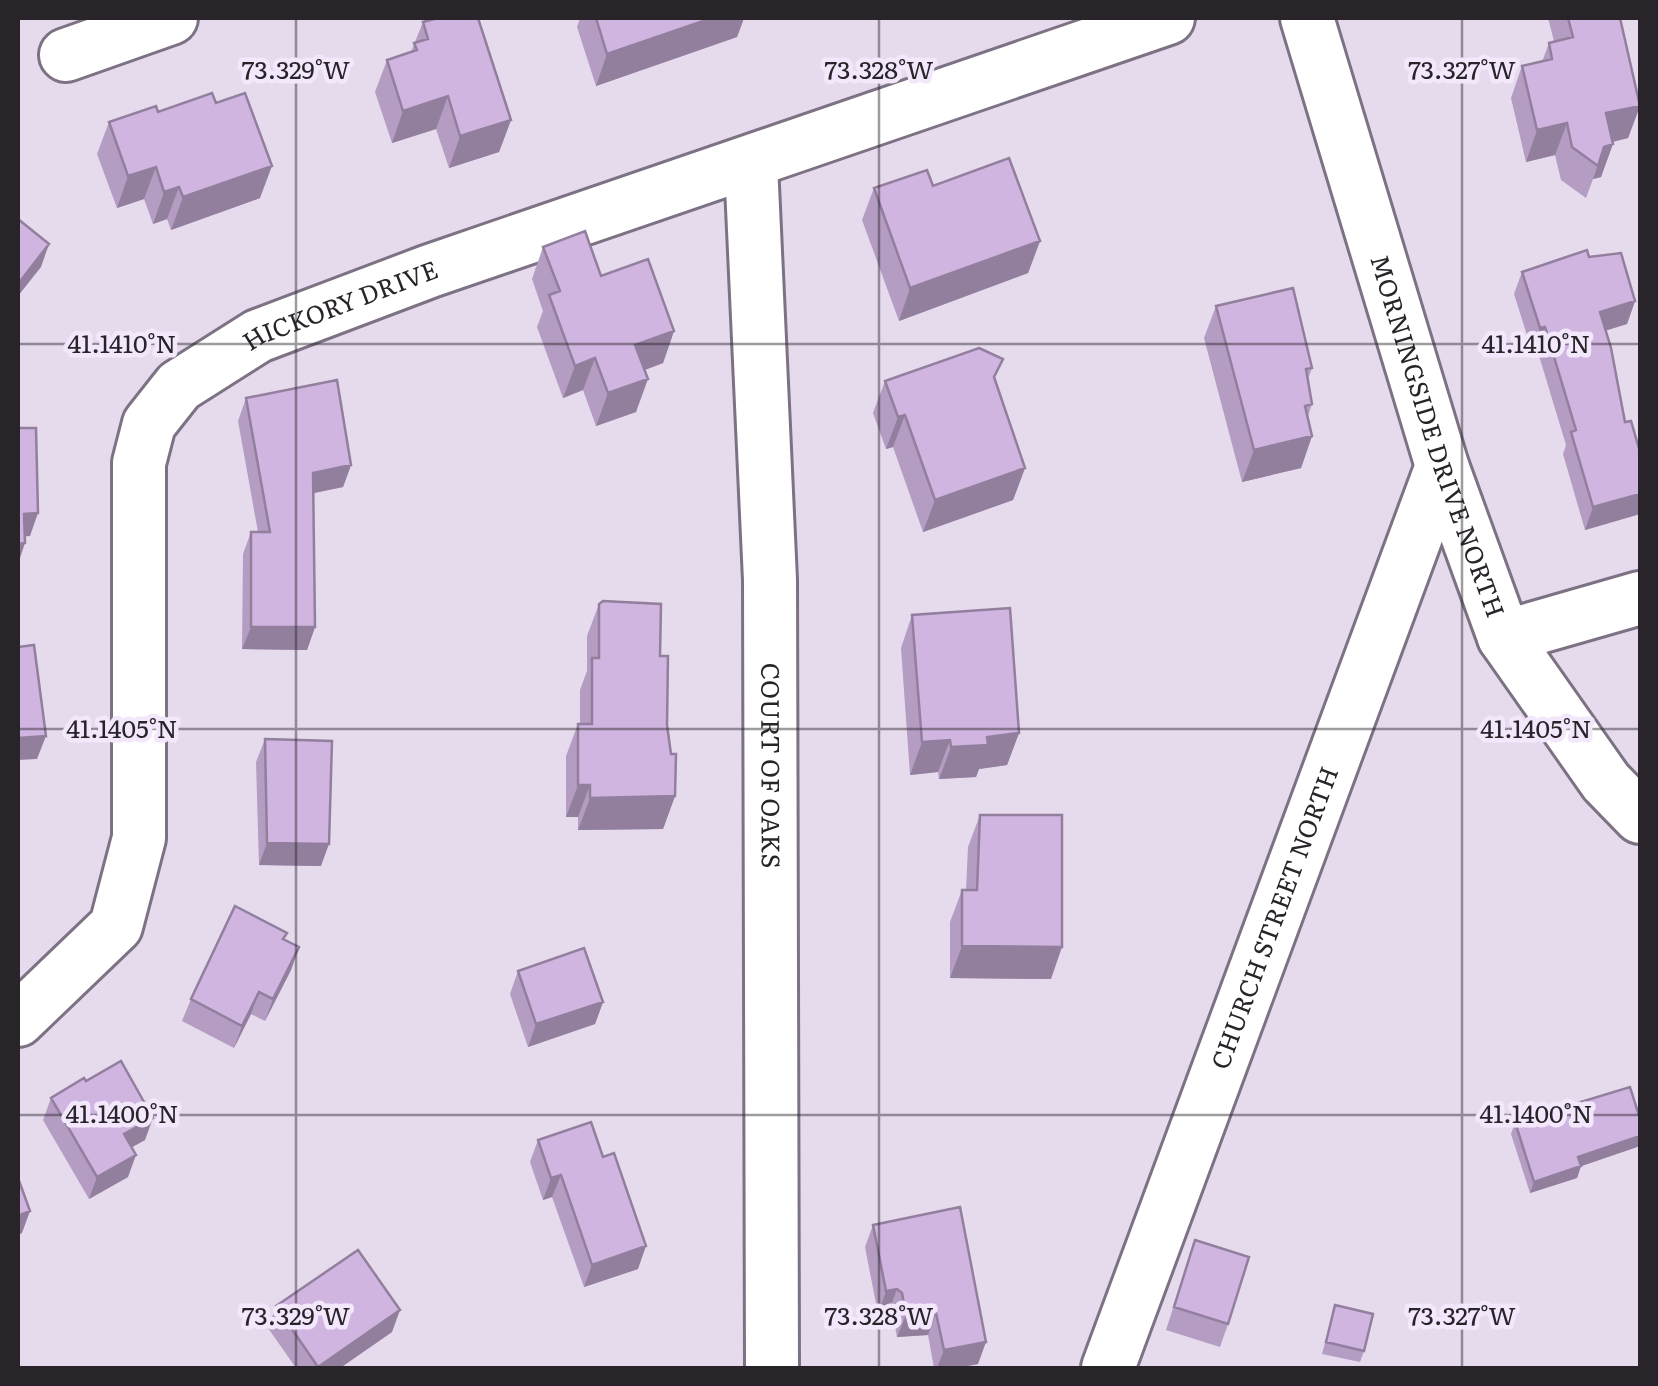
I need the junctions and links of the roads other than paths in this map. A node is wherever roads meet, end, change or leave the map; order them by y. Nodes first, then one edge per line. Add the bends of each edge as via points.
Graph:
1 (171, 18) edge
2 (1168, 18) edge
3 (1306, 18) edge
4 (66, 55) dead end
5 (751, 164) junction
6 (1442, 466) junction
7 (1640, 598) edge
8 (1504, 638) junction
9 (1640, 817) edge
10 (18, 1020) edge
11 (772, 1368) edge
12 (1108, 1368) edge

1 - 4 street
2 - 5 street, HICKORY DRIVE
3 - 6 street, MORNINGSIDE DRIVE NORTH
5 - 10 street, HICKORY DRIVE via 258,336 179,386 149,424 139,462 139,838 116,926
5 - 11 street, COURT OF OAKS via 770,580
6 - 8 street, MORNINGSIDE DRIVE NORTH
6 - 12 street, CHURCH STREET NORTH
7 - 8 street
8 - 9 street, MORNINGSIDE DRIVE NORTH via 1606,782

